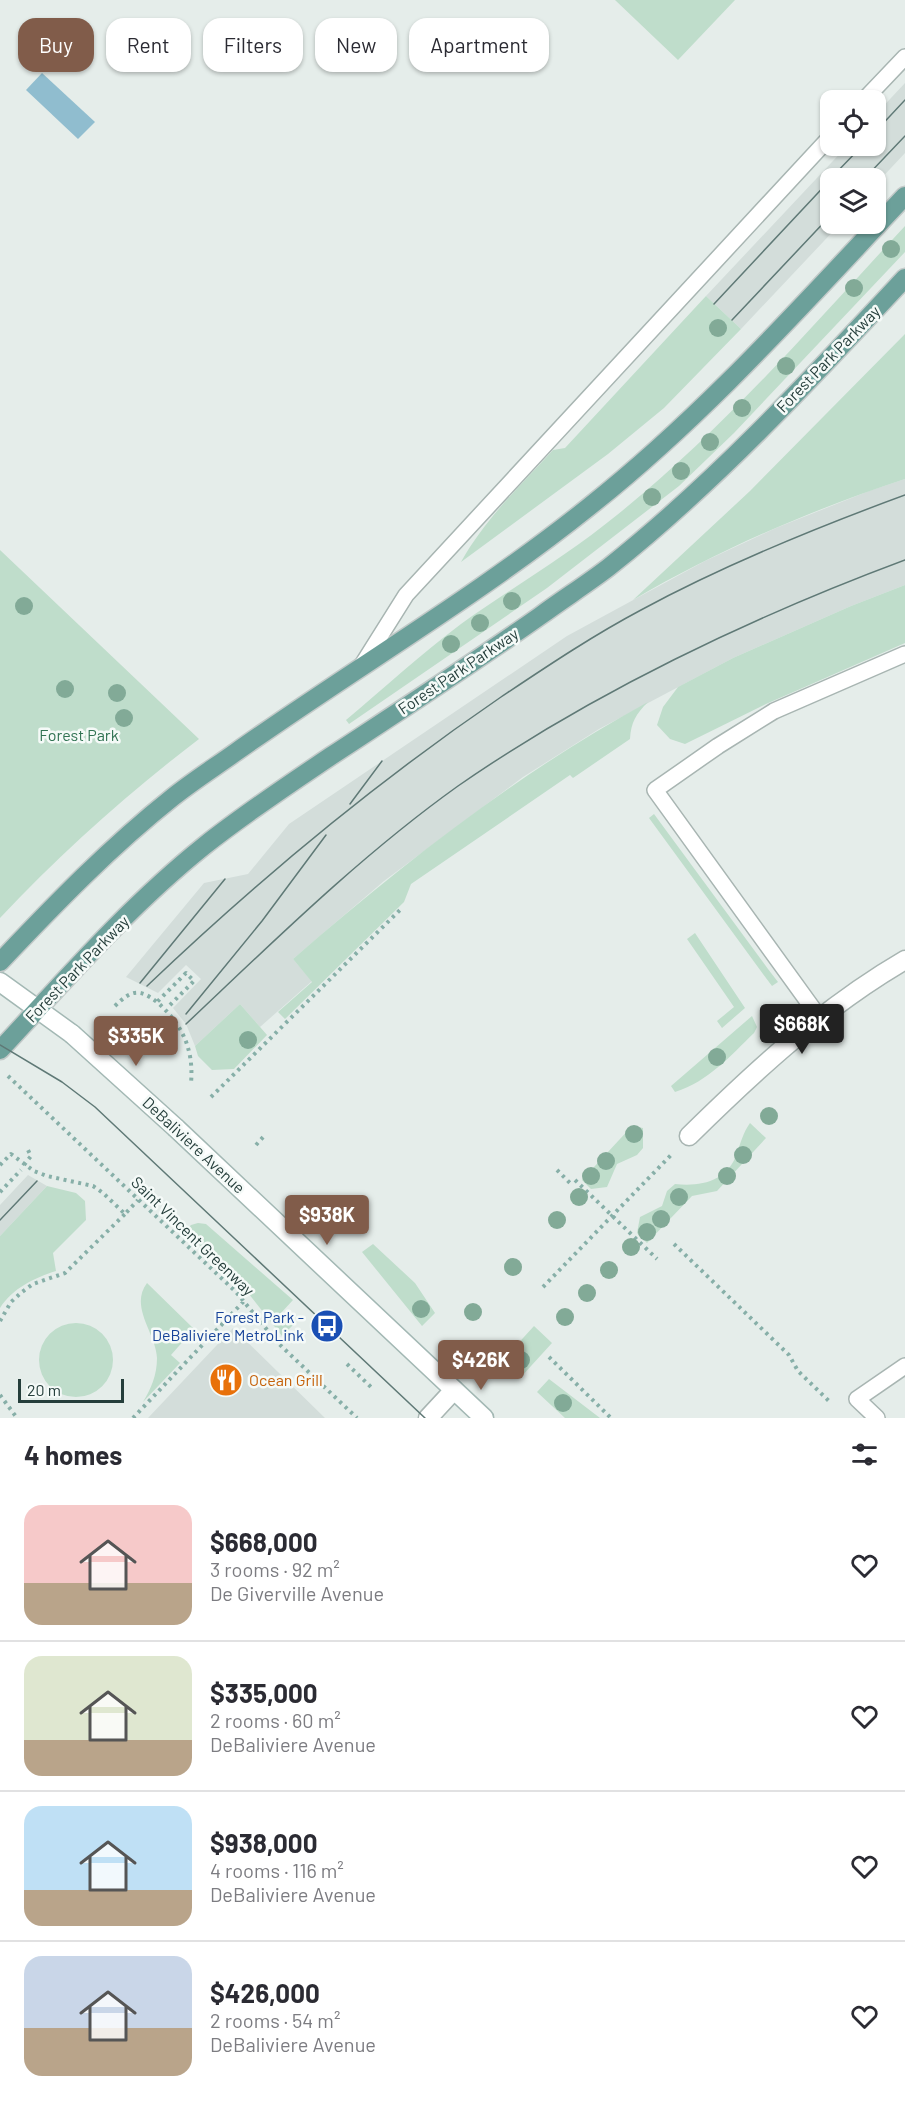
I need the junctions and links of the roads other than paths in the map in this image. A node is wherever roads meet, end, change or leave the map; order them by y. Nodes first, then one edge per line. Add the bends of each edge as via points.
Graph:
1 (905, 57) edge
2 (874, 90) edge
3 (820, 148) edge
4 (905, 195) edge
5 (905, 278) edge
6 (905, 654) edge
7 (362, 667) junction
8 (905, 960) edge
9 (0, 962) edge
10 (0, 982) edge
11 (38, 1009) junction
12 (819, 1017) junction
13 (0, 1050) edge
14 (689, 1136) road end
15 (905, 1366) edge
16 (454, 1390) junction
17 (428, 1418) edge
18 (484, 1418) edge
19 (877, 1418) edge

1 - 2 lane
3 - 7 lane via 406,595
4 - 7 main road via 752,359 671,438 580,513 472,593
5 - 11 main road, Forest Park Parkway via 741,449 665,520 606,569 202,847 153,891
6 - 12 lane via 774,711 655,790
7 - 9 main road via 173,797 99,860
8 - 12 main road
10 - 11 main road, DeBaliviere Avenue
11 - 13 main road, Forest Park Parkway
11 - 16 main road, DeBaliviere Avenue, bridge via 72,1034 176,1128
12 - 14 main road
15 - 19 lane via 857,1399
16 - 17 main road
16 - 18 main road, DeBaliviere Avenue

